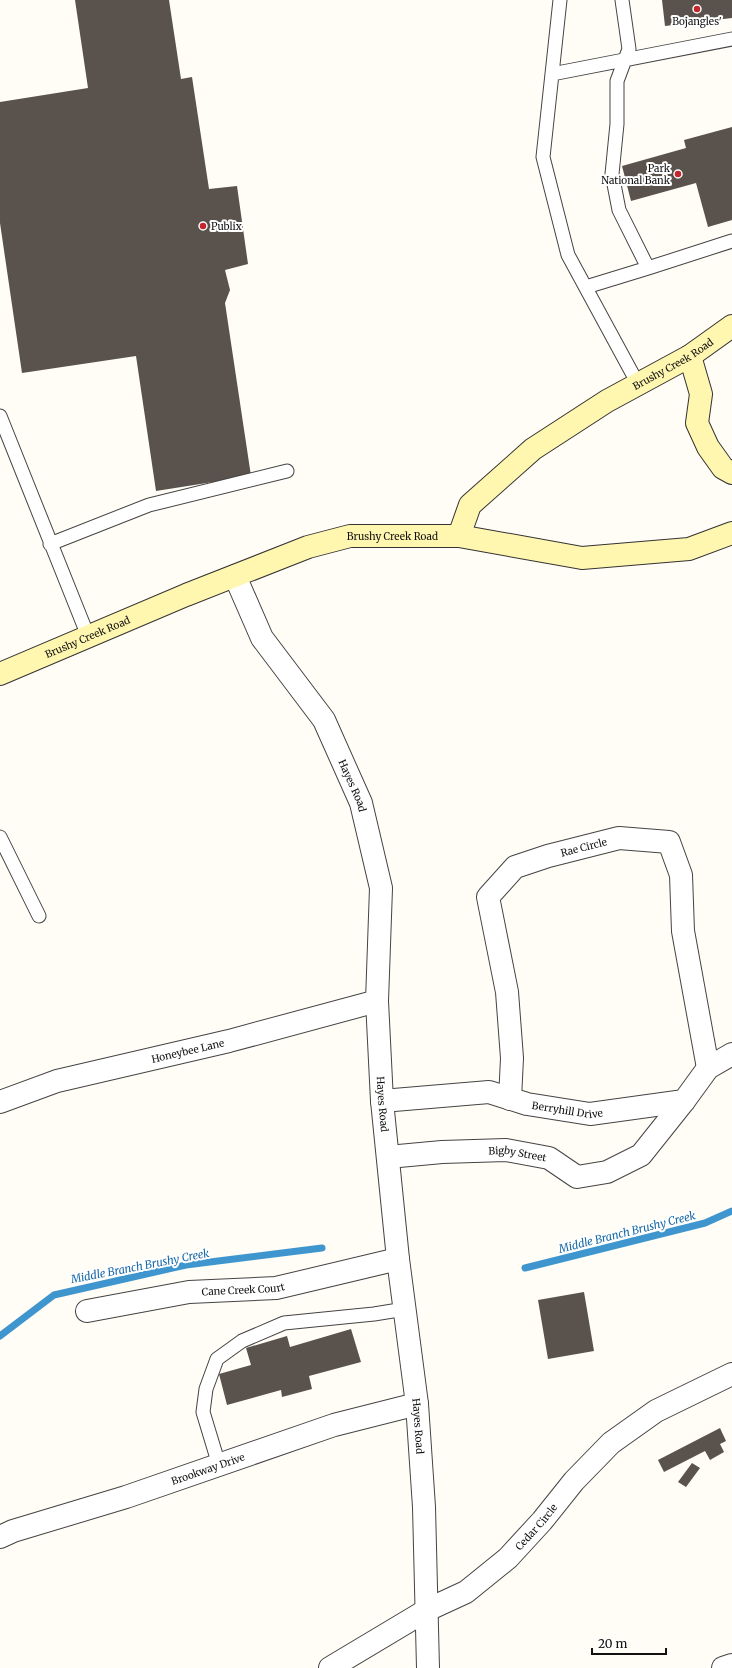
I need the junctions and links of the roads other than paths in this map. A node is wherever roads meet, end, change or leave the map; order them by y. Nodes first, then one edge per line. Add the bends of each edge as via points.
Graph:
1 (560, 0) edge
2 (622, 0) edge
3 (732, 39) edge
4 (624, 60) junction
5 (552, 74) junction
6 (732, 242) edge
7 (648, 268) junction
8 (586, 287) junction
9 (732, 326) edge
10 (690, 356) junction
11 (638, 384) junction
12 (0, 416) edge
13 (287, 471) dead end
14 (732, 473) edge
15 (732, 532) edge
16 (459, 536) junction
17 (50, 544) junction
18 (235, 576) junction
19 (88, 636) junction
20 (0, 674) edge
21 (0, 837) edge
22 (39, 916) dead end
23 (377, 1002) junction
24 (732, 1054) edge
25 (708, 1068) junction
26 (510, 1099) junction
27 (382, 1100) junction
28 (684, 1101) junction
29 (0, 1102) edge
30 (388, 1157) junction
31 (398, 1259) junction
32 (404, 1309) junction
33 (87, 1311) dead end
34 (732, 1374) edge
35 (416, 1404) junction
36 (219, 1465) junction
37 (0, 1537) edge
38 (427, 1610) junction
39 (732, 1665) edge
40 (330, 1668) edge
41 (428, 1668) edge
42 (722, 1668) edge

1 - 5 lane
2 - 4 lane via 629,49
3 - 4 lane
4 - 5 lane
4 - 7 lane via 617,81 617,124 612,174 619,210
5 - 8 lane via 543,157 568,255
6 - 7 lane
7 - 8 lane
8 - 11 lane
9 - 10 street, Brushy Creek Road
10 - 11 street, Brushy Creek Road
10 - 14 street via 701,394 697,423 708,447 723,468
11 - 16 street, Brushy Creek Road via 533,449 470,505
12 - 17 lane
13 - 17 lane via 149,505
15 - 16 street via 689,550 582,558
16 - 18 street, Brushy Creek Road via 350,536 308,547
17 - 19 lane
18 - 19 street, Brushy Creek Road
18 - 23 street, Hayes Road via 262,638 324,720 362,803 381,888
19 - 20 street, Brushy Creek Road
21 - 22 lane
23 - 27 street, Hayes Road
23 - 29 street, Honeybee Lane via 57,1082
24 - 25 street
25 - 26 street, Rae Circle via 683,931 681,875 669,842 618,838 515,867 488,896 506,992 512,1058
25 - 28 street
26 - 27 street, Berryhill Drive via 489,1092
26 - 28 street, Berryhill Drive via 590,1114
27 - 30 street, Hayes Road
28 - 30 street, Bigby Street via 641,1155 607,1172 577,1176 549,1158 506,1150
30 - 31 street, Hayes Road
31 - 32 street, Hayes Road
31 - 33 street, Cane Creek Court via 276,1288 189,1292
32 - 35 street, Hayes Road
32 - 36 lane via 284,1324 242,1341 217,1360 206,1389 203,1412
34 - 38 street, Cedar Circle via 656,1411 611,1443 508,1558 466,1592
35 - 36 street, Brookway Drive via 334,1424
35 - 38 street, Hayes Road via 424,1507
36 - 37 street, Brookway Drive
38 - 40 street, Cedar Circle
38 - 41 street, Hayes Road
39 - 42 street

